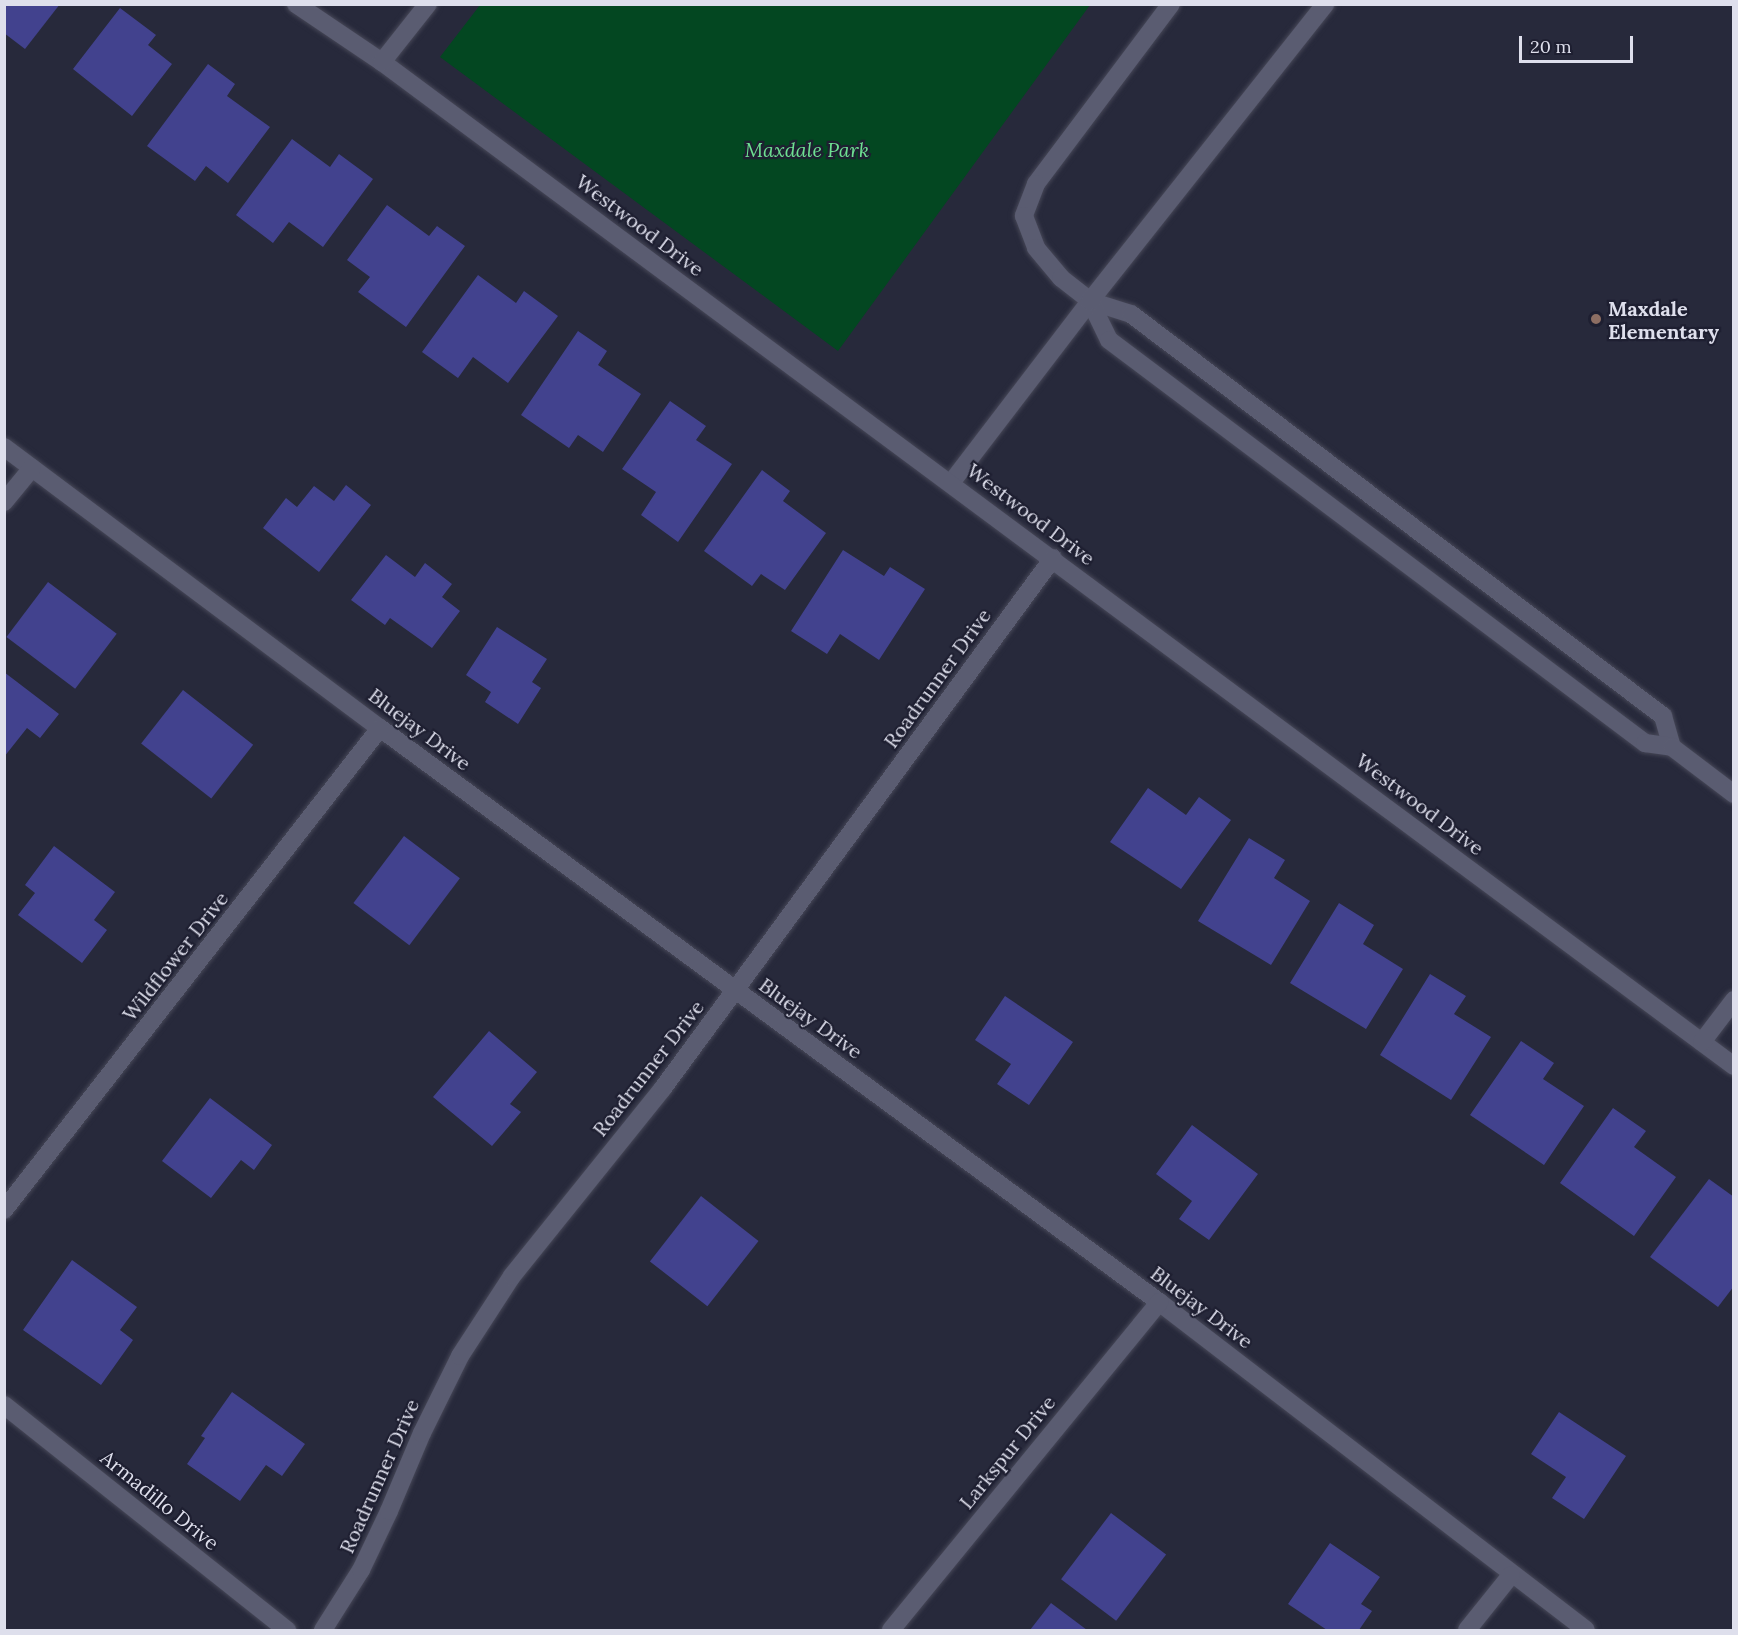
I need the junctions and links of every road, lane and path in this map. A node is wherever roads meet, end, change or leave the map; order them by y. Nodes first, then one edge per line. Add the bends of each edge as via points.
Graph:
1 (296, 4) edge
2 (428, 4) edge
3 (1171, 4) edge
4 (1325, 4) edge
5 (382, 62) junction
6 (1090, 301) junction
7 (4, 447) edge
8 (32, 468) junction
9 (951, 483) junction
10 (4, 502) edge
11 (1053, 558) junction
12 (380, 728) junction
13 (1672, 747) junction
14 (1734, 794) edge
15 (736, 991) junction
16 (1734, 1000) edge
17 (1702, 1042) junction
18 (1734, 1066) edge
19 (4, 1210) edge
20 (1159, 1302) junction
21 (4, 1405) edge
22 (1511, 1575) junction
23 (287, 1630) edge
24 (323, 1630) edge
25 (891, 1630) edge
26 (1467, 1630) edge
27 (1586, 1630) edge

1 - 5 street, Westwood Drive
2 - 5 street
3 - 6 street via 1036,184 1024,216 1036,248 1061,278
4 - 6 street
5 - 9 street, Westwood Drive
6 - 9 street
6 - 13 street via 1109,340 1645,743
6 - 13 street via 1131,314 1663,716
7 - 8 street, Bluejay Drive
8 - 10 street
8 - 12 street, Bluejay Drive
9 - 11 street, Westwood Drive
11 - 15 street, Roadrunner Drive
11 - 17 street, Westwood Drive
12 - 15 street, Bluejay Drive
12 - 19 street, Wildflower Drive
13 - 14 street
15 - 20 street, Bluejay Drive
15 - 24 street, Roadrunner Drive via 512,1276 460,1356 361,1570
16 - 17 street
17 - 18 street, Westwood Drive
20 - 22 street, Bluejay Drive
20 - 25 street, Larkspur Drive
21 - 23 street, Armadillo Drive
22 - 26 street
22 - 27 street, Bluejay Drive

